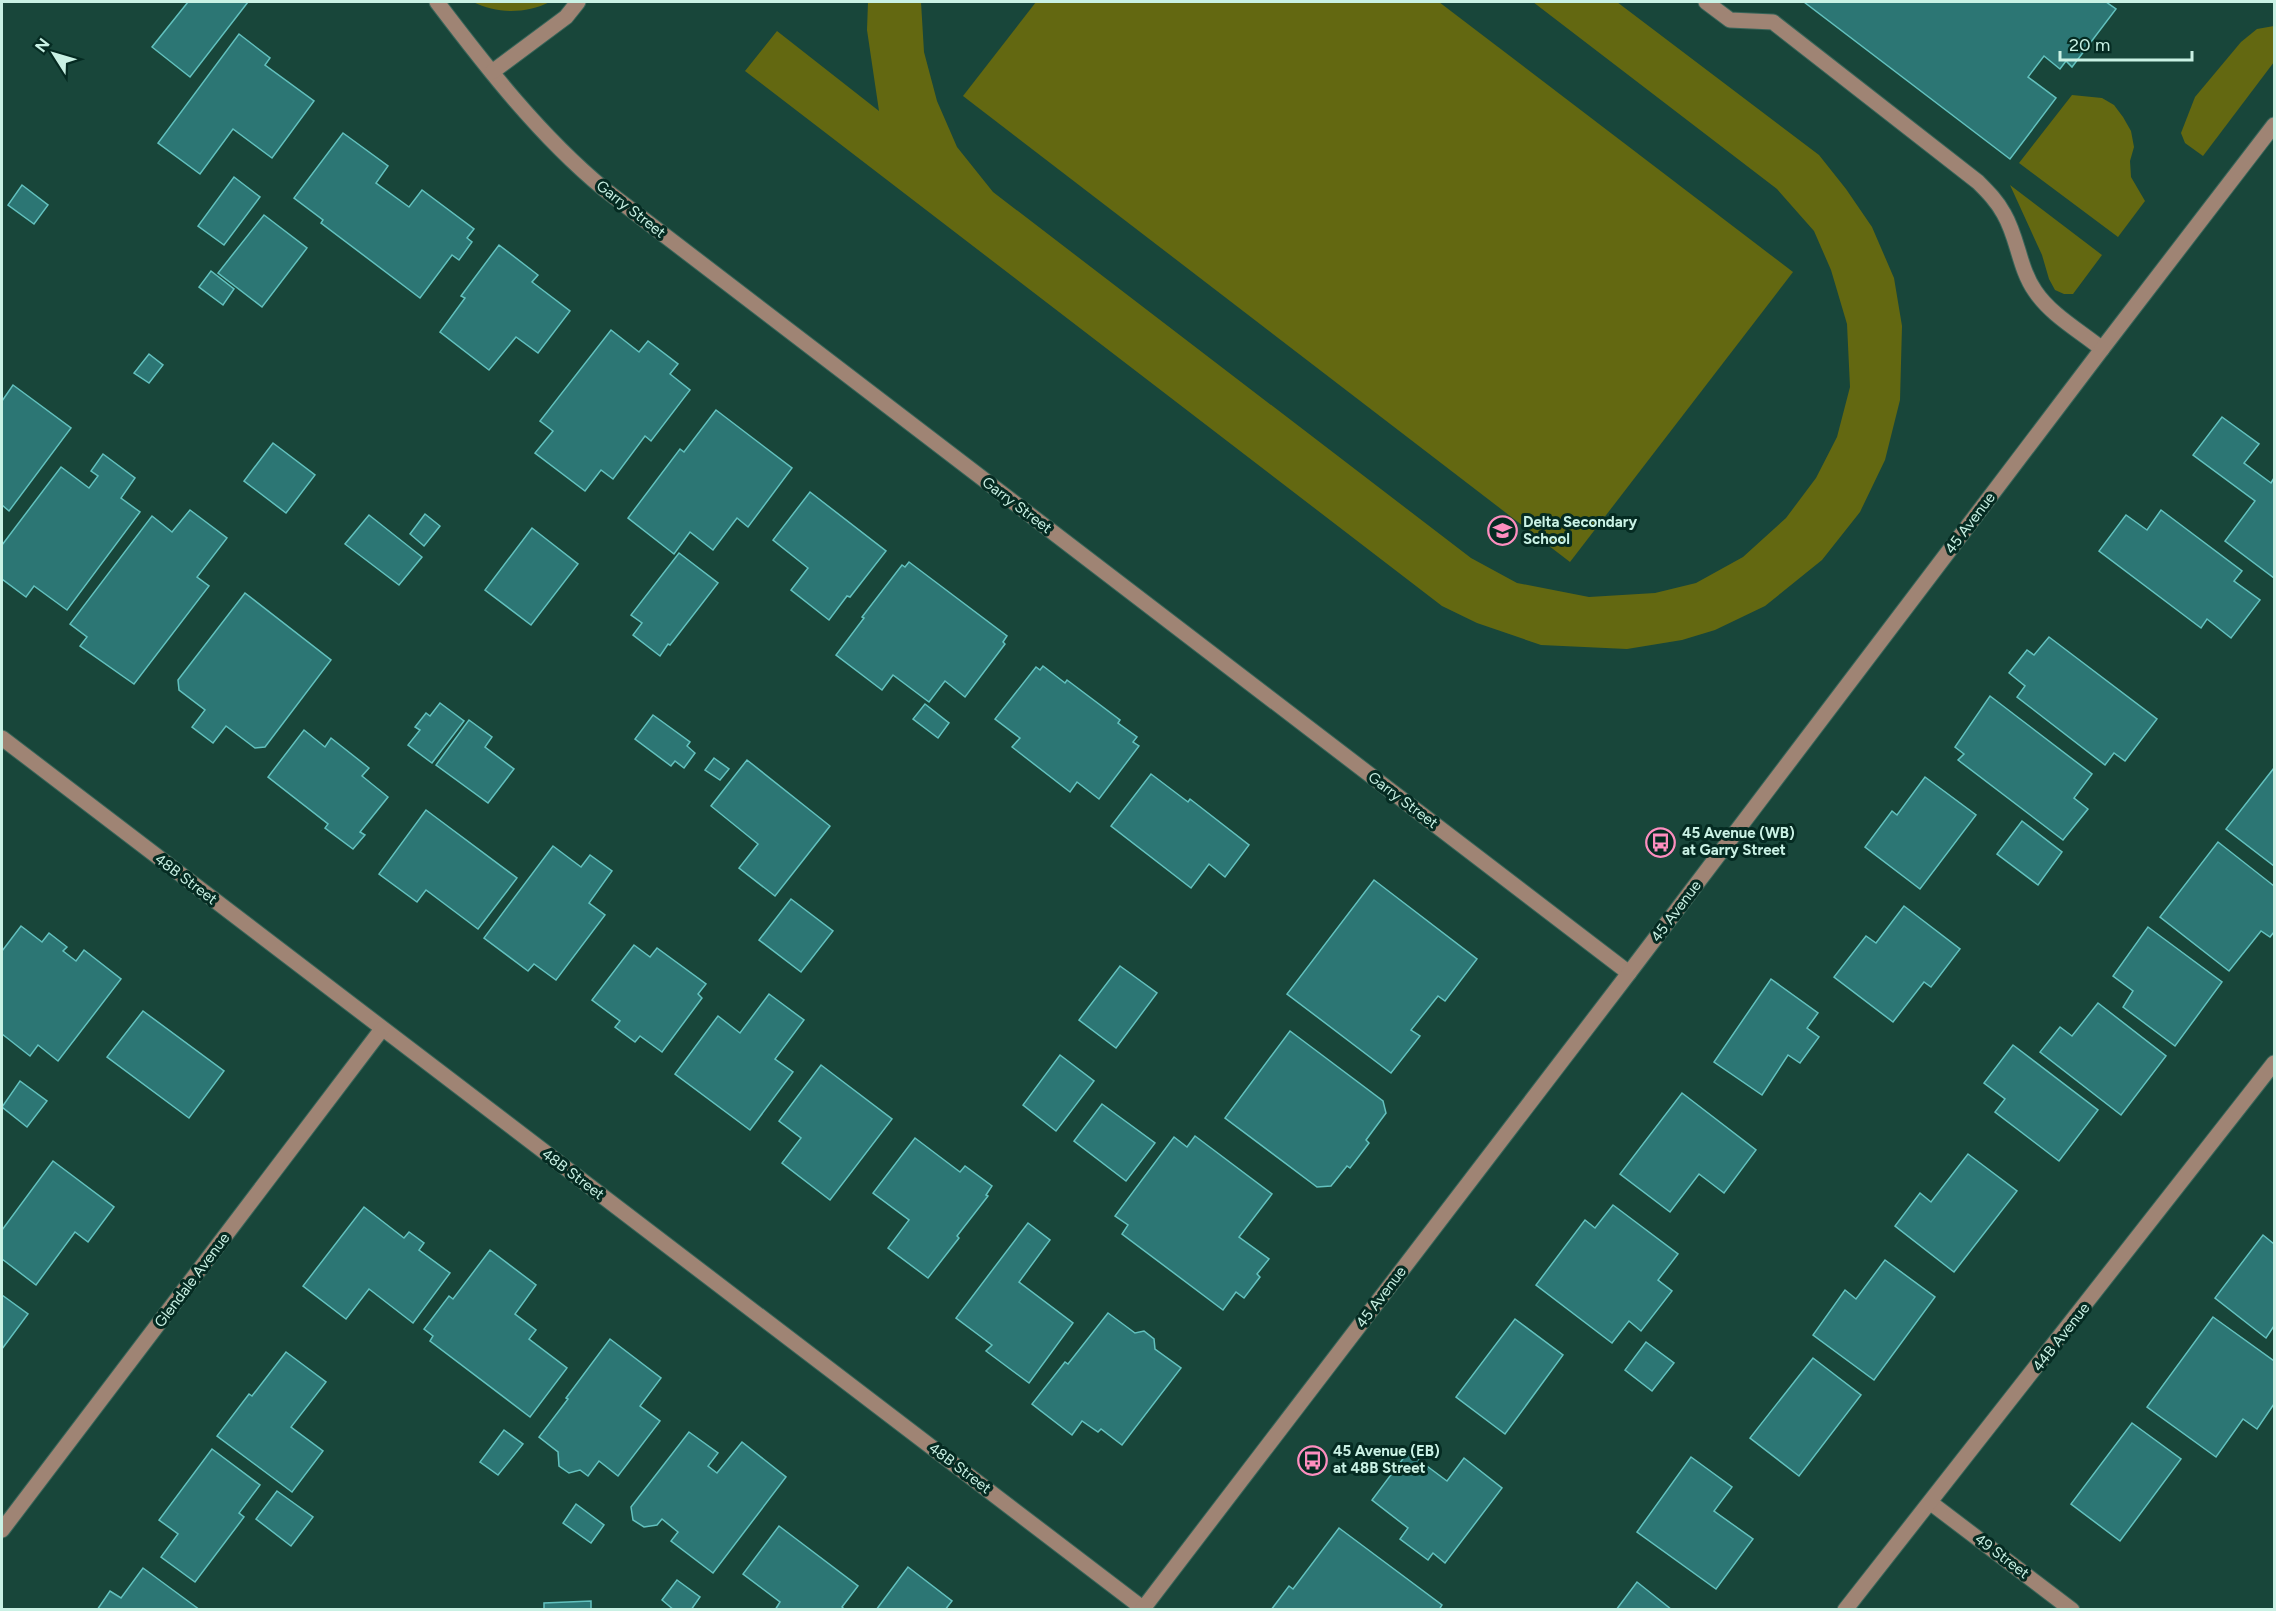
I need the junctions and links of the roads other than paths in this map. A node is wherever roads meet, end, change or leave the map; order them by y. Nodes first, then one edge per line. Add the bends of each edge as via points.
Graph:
1 (437, 2) edge
2 (578, 2) edge
3 (1706, 2) edge
4 (492, 72) junction
5 (2274, 125) edge
6 (2102, 349) junction
7 (2, 738) edge
8 (1629, 973) junction
9 (382, 1029) junction
10 (2274, 1063) edge
11 (1931, 1503) junction
12 (2, 1530) edge
13 (1143, 1609) edge
14 (1845, 1610) edge
15 (2072, 1610) edge

1 - 4 street, Garry Street
2 - 4 street via 566,17
3 - 6 street via 1730,20 1773,22 1978,182 2006,215 2035,291
4 - 8 street, Garry Street via 557,146 604,189
5 - 6 street, 45 Avenue
6 - 8 street, 45 Avenue
7 - 9 street, 48B Street
8 - 13 street, 45 Avenue
9 - 12 street, Glendale Avenue
9 - 13 street, 48B Street
10 - 11 street, 44B Avenue
11 - 14 street, 44B Avenue
11 - 15 street, 49 Street

